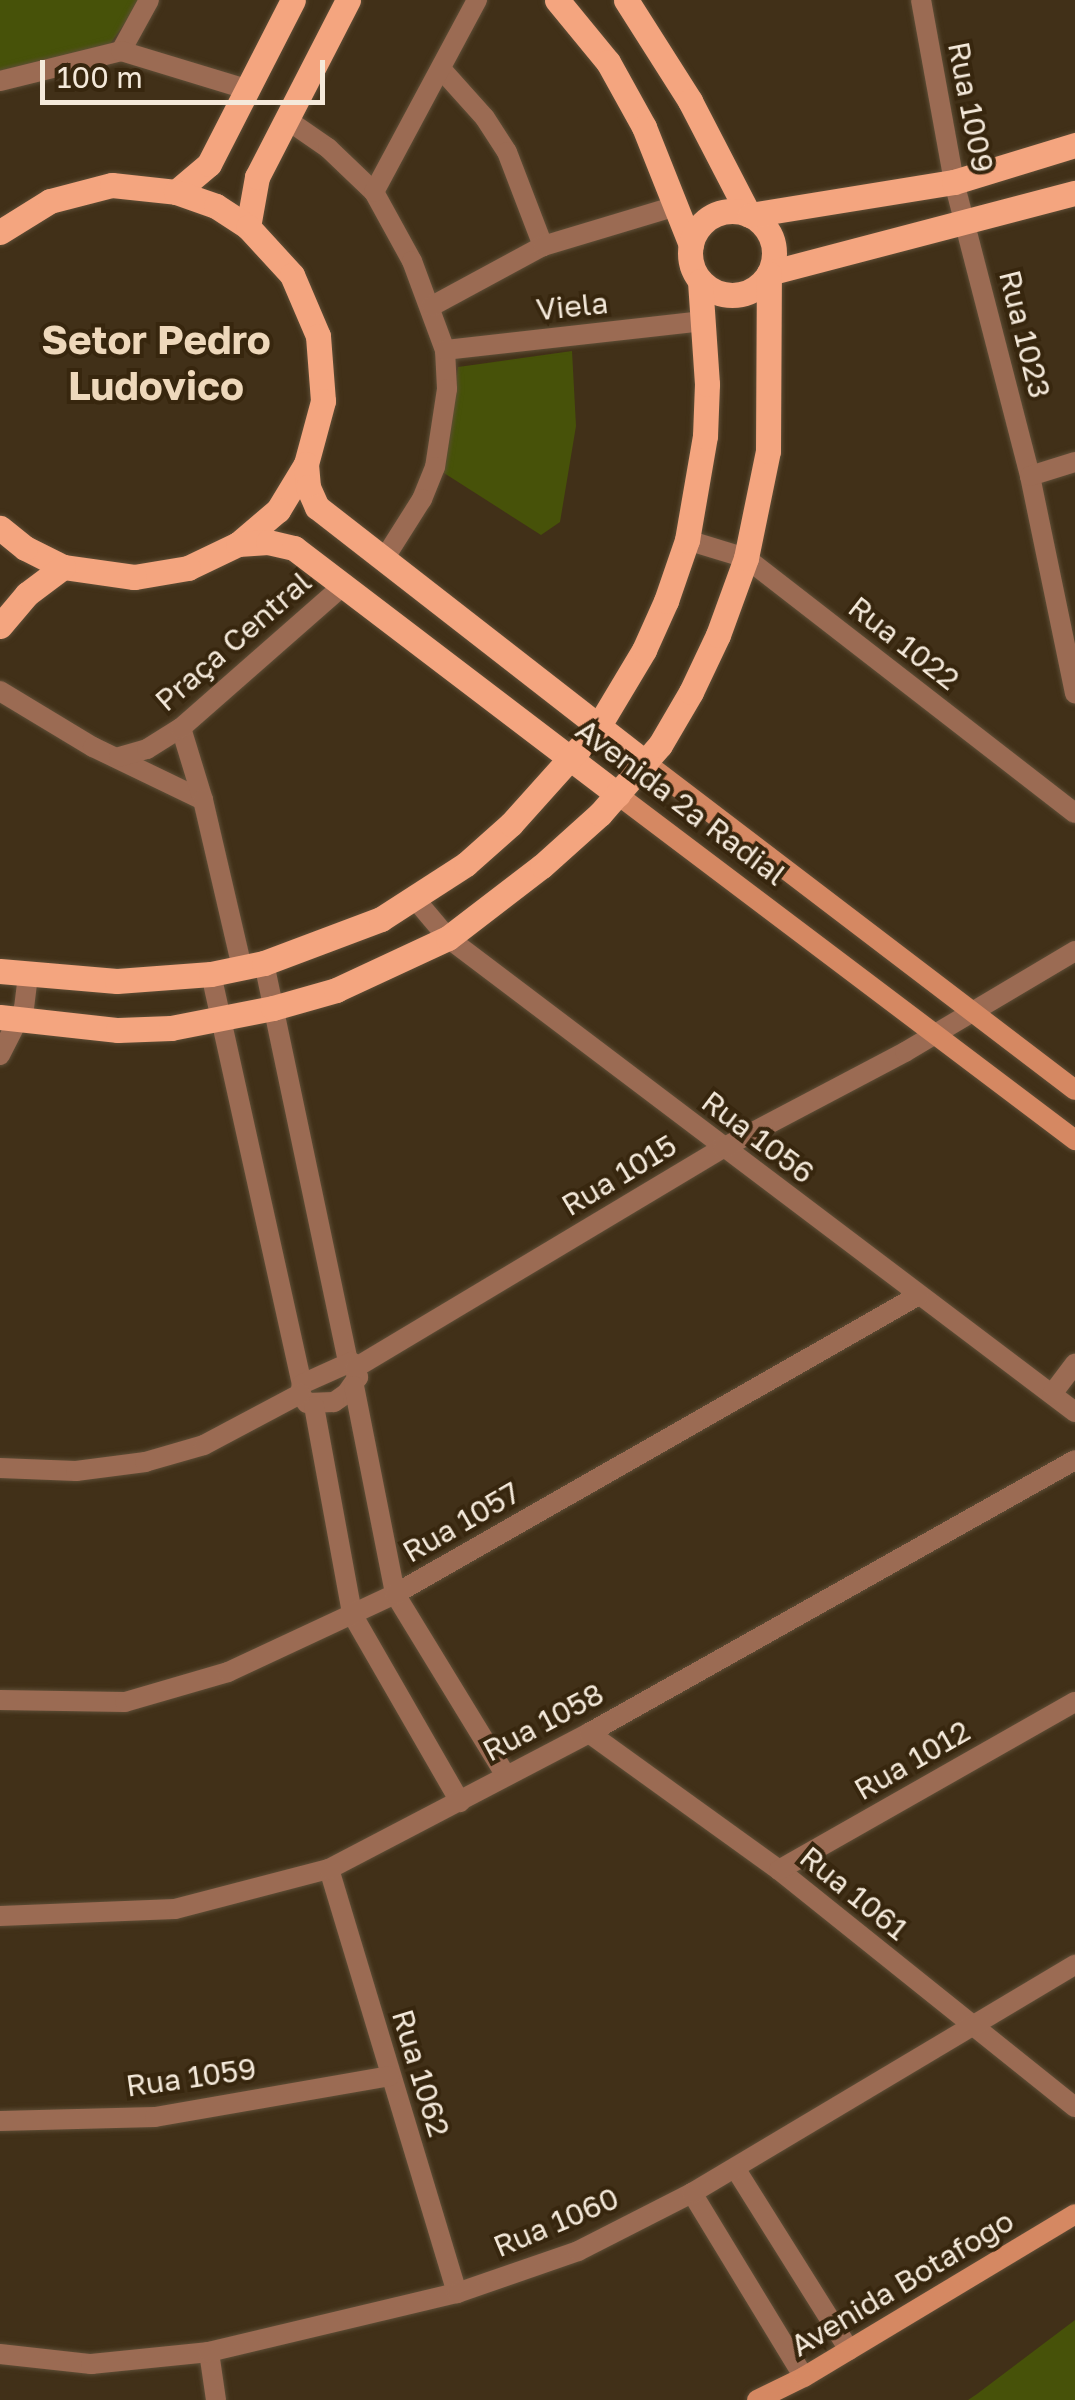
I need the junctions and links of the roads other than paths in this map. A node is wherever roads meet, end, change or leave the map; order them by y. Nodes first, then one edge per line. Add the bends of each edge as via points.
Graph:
1 (149, 0) edge
2 (293, 0) edge
3 (348, 0) edge
4 (477, 0) edge
5 (626, 0) edge
6 (921, 0) edge
7 (564, 3) edge
8 (121, 52) junction
9 (442, 70) junction
10 (0, 81) edge
11 (246, 89) junction
12 (286, 119) junction
13 (1075, 145) edge
14 (954, 182) junction
15 (176, 192) junction
16 (374, 192) junction
17 (1075, 193) edge
18 (676, 206) junction
19 (749, 215) junction
20 (966, 224) junction
21 (248, 227) junction
22 (0, 232) edge
23 (691, 244) junction
24 (543, 246) junction
25 (769, 274) junction
26 (700, 281) junction
27 (432, 306) junction
28 (704, 322) junction
29 (445, 350) junction
30 (1075, 462) edge
31 (306, 464) junction
32 (1030, 476) junction
33 (0, 528) edge
34 (687, 540) junction
35 (238, 544) junction
36 (746, 558) junction
37 (384, 559) junction
38 (62, 566) junction
39 (345, 584) junction
40 (0, 626) edge
41 (0, 692) edge
42 (1075, 693) edge
43 (598, 727) junction
44 (180, 728) junction
45 (118, 757) junction
46 (572, 760) junction
47 (646, 763) junction
48 (618, 795) junction
49 (203, 800) junction
50 (1075, 813) edge
51 (415, 900) junction
52 (448, 938) junction
53 (1075, 951) edge
54 (253, 966) junction
55 (0, 971) edge
56 (211, 974) junction
57 (28, 976) junction
58 (273, 1008) junction
59 (970, 1012) junction
60 (9, 1019) edge
61 (219, 1020) junction
62 (935, 1033) junction
63 (0, 1054) edge
64 (1075, 1090) edge
65 (1075, 1140) edge
66 (723, 1148) junction
67 (919, 1296) junction
68 (1075, 1364) edge
69 (352, 1372) junction
70 (1052, 1394) junction
71 (305, 1395) junction
72 (1075, 1412) edge
73 (1075, 1460) edge
74 (0, 1468) edge
75 (395, 1594) junction
76 (352, 1614) junction
77 (0, 1700) edge
78 (1075, 1702) edge
79 (589, 1733) junction
80 (506, 1776) junction
81 (460, 1802) junction
82 (329, 1869) junction
83 (779, 1870) junction
84 (0, 1916) edge
85 (1075, 1964) edge
86 (969, 2025) junction
87 (390, 2076) junction
88 (1075, 2108) edge
89 (0, 2121) edge
90 (736, 2168) junction
91 (692, 2193) junction
92 (1075, 2214) edge
93 (458, 2293) junction
94 (849, 2350) junction
95 (209, 2352) junction
96 (0, 2354) edge
97 (804, 2377) junction
98 (216, 2400) edge
99 (757, 2400) edge

1 - 8 street
2 - 11 main road
3 - 12 main road
4 - 9 street
5 - 19 main road via 690,101
6 - 14 street, Rua 1009
7 - 18 main road via 644,127
8 - 10 street
8 - 11 street
9 - 16 street
9 - 24 street, Viela via 507,152
11 - 15 main road via 209,164
12 - 16 street
12 - 21 main road via 257,177
13 - 14 main road
14 - 19 main road
14 - 20 street, Rua 1009
15 - 21 main road
15 - 22 main road via 112,186 50,200
16 - 27 street
17 - 20 main road
18 - 23 main road
18 - 24 street, Viela
19 - 23 main road via 729,211 710,217
19 - 25 main road via 774,247
20 - 25 main road
20 - 32 street, Rua 1023
21 - 31 main road via 292,276 318,336 323,401
23 - 26 main road
24 - 27 street, Viela
25 - 26 main road via 736,295
25 - 36 main road via 768,451
26 - 28 main road
27 - 29 street
28 - 29 street, Viela
28 - 34 main road via 705,436
29 - 37 street via 435,467
30 - 32 street
31 - 35 main road via 278,510
31 - 37 main road, Avenida 2ª Radial via 318,507
32 - 42 street, Rua 1023
33 - 38 main road
34 - 36 street, Rua 1022
34 - 43 main road via 644,650
35 - 38 main road via 188,568 134,578
35 - 39 main road, Avenida 2ª Radial via 294,548
36 - 47 main road via 691,692
36 - 50 street, Rua 1022
37 - 43 main road, Avenida 2ª Radial
38 - 40 main road
39 - 44 street, Praça Central
39 - 46 main road, Avenida 2ª Radial
41 - 45 street
43 - 46 main road
43 - 47 main road, Avenida 2ª Radial
44 - 45 street, Praça Central
44 - 49 street
45 - 49 street
46 - 48 main road, Avenida 2ª Radial
46 - 51 main road via 512,824
47 - 48 main road
47 - 59 main road, Avenida 2ª Radial
48 - 52 main road via 542,866
48 - 62 main road, Avenida 2ª Radial
49 - 54 street
51 - 52 street, Rua 1056
51 - 54 main road via 334,940
52 - 58 main road via 336,990
52 - 66 street, Rua 1056
53 - 59 street, Rua 1015
54 - 56 main road
54 - 58 street
55 - 57 main road
56 - 57 main road via 117,982
56 - 61 street
57 - 60 street
58 - 61 main road
58 - 69 street
59 - 62 street, Rua 1015
59 - 64 main road, Avenida 2ª Radial
60 - 61 main road via 118,1030
60 - 63 street
61 - 71 street
62 - 65 main road, Avenida 2ª Radial
62 - 66 street, Rua 1015
66 - 67 street, Rua 1056
66 - 69 street, Rua 1015
67 - 70 street, Rua 1056
67 - 75 street, Rua 1057
68 - 70 street
69 - 71 street
69 - 71 street via 334,1402
69 - 75 street
70 - 72 street, Rua 1056
71 - 74 street via 204,1445 145,1462 76,1471
71 - 76 street
73 - 79 street, Rua 1058
75 - 76 street, Rua 1057
75 - 80 street
76 - 77 street, Rua 1057 via 228,1672 124,1702
76 - 81 street
78 - 83 street, Rua 1012
79 - 80 street, Rua 1058
79 - 83 street, Rua 1061
80 - 81 street, Rua 1058
81 - 82 street, Rua 1058
82 - 84 street, Rua 1058 via 175,1909
82 - 87 street, Rua 1062
83 - 86 street, Rua 1061
85 - 86 street, Rua 1060
86 - 88 street, Rua 1061
86 - 90 street, Rua 1060
87 - 89 street, Rua 1059 via 155,2116
87 - 93 street, Rua 1062
90 - 91 street, Rua 1060
90 - 94 street
91 - 93 street, Rua 1060 via 578,2251
91 - 97 street
92 - 94 main road, Avenida Botafogo
93 - 95 street, Rua 1060
94 - 97 main road, Avenida Botafogo
95 - 96 street, Rua 1060 via 91,2364
95 - 98 street
97 - 99 main road, Avenida Botafogo

